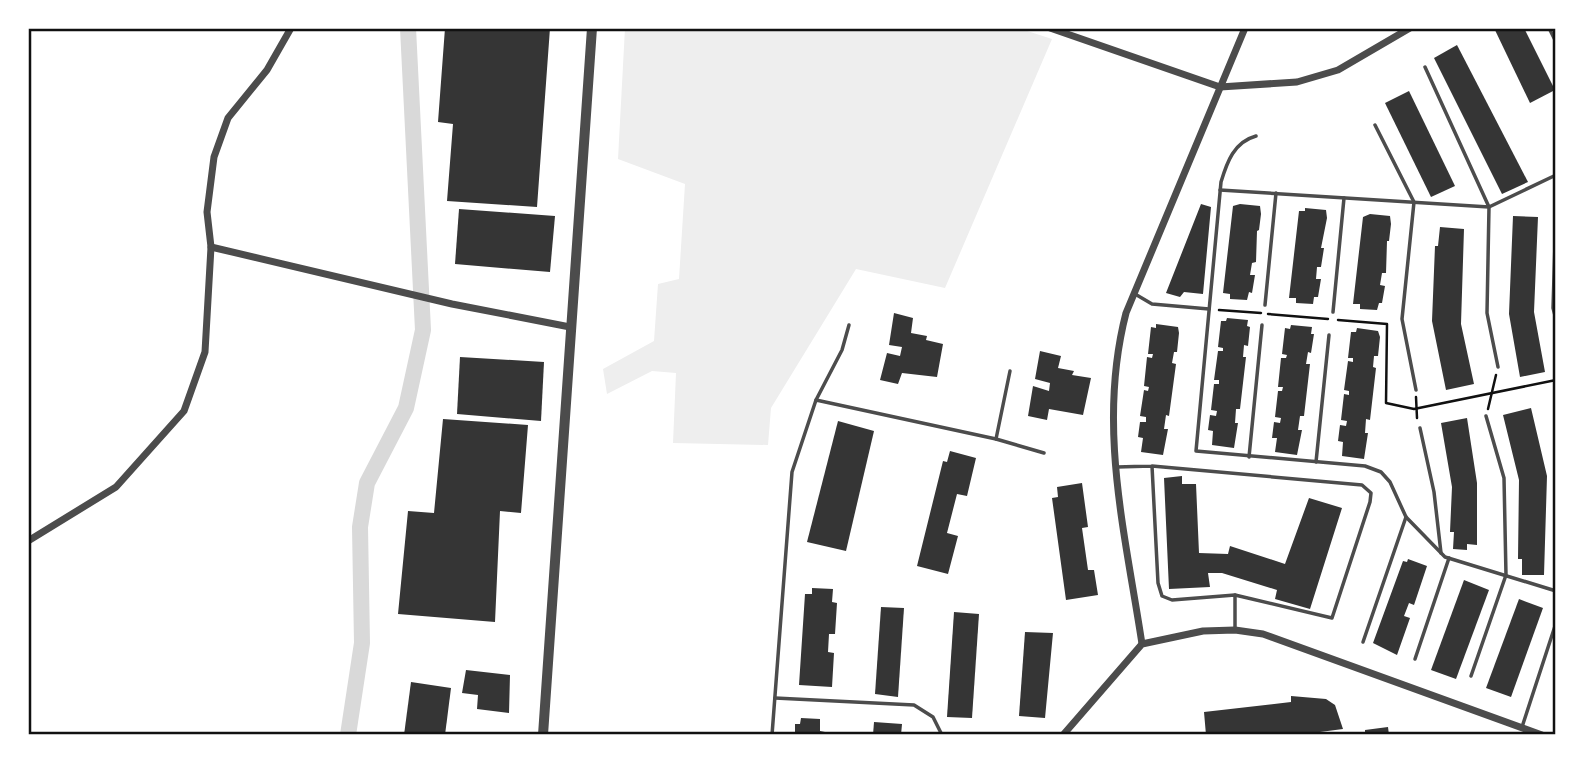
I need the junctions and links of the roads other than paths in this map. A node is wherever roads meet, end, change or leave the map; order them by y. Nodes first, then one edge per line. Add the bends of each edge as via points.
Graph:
1 (291, 28) edge
2 (592, 28) edge
3 (1049, 28) edge
4 (1245, 28) edge
5 (1410, 28) edge
6 (1549, 28) edge
7 (1556, 42) edge
8 (1425, 67) dead end
9 (1220, 87) junction
10 (1375, 125) dead end
11 (1255, 136) dead end
12 (1556, 175) edge
13 (1220, 190) junction
14 (1276, 193) junction
15 (1344, 198) junction
16 (1413, 202) junction
17 (1489, 207) junction
18 (1556, 212) edge
19 (211, 247) junction
20 (1135, 294) junction
21 (1265, 305) dead end
22 (1209, 309) junction
23 (1333, 312) road end
24 (1556, 319) edge
25 (849, 325) dead end
26 (1262, 325) dead end
27 (570, 327) junction
28 (1329, 335) road end
29 (1498, 367) road end
30 (1010, 371) dead end
31 (1416, 390) road end
32 (816, 400) junction
33 (1486, 415) road end
34 (1420, 428) road end
35 (996, 439) junction
36 (1044, 453) dead end
37 (1249, 457) junction
38 (1316, 462) junction
39 (1152, 466) junction
40 (1115, 467) junction
41 (1406, 517) junction
42 (28, 541) edge
43 (1441, 552) junction
44 (1449, 558) junction
45 (1506, 575) junction
46 (1556, 591) edge
47 (1235, 595) junction
48 (1556, 622) edge
49 (1235, 629) junction
50 (1363, 642) dead end
51 (1142, 644) junction
52 (1415, 659) dead end
53 (1471, 676) dead end
54 (775, 698) junction
55 (1522, 727) junction
56 (543, 735) edge
57 (772, 735) edge
58 (942, 735) edge
59 (1063, 735) edge
60 (1542, 735) edge

1 - 19 street via 267,70 228,118 209,183 206,212
2 - 27 street
3 - 9 street
4 - 9 street
5 - 9 street via 1338,70 1297,82
6 - 7 lane
8 - 17 lane
9 - 20 street
10 - 16 lane
11 - 13 lane via 1234,149
12 - 17 lane
13 - 14 lane
13 - 22 lane
14 - 15 lane
14 - 21 lane
15 - 16 lane
15 - 23 lane
16 - 17 lane
16 - 31 lane via 1402,319
17 - 29 lane via 1487,313
18 - 24 lane
19 - 27 street
19 - 42 street via 205,352 184,411 116,487
20 - 22 lane via 1152,304
20 - 40 street via 1123,325 1113,376
22 - 37 lane via 1196,451
25 - 32 lane via 842,350
26 - 37 lane
27 - 56 street
28 - 38 lane
30 - 35 lane
32 - 35 lane
32 - 54 lane via 792,472
33 - 45 lane via 1504,478
34 - 43 lane
35 - 36 lane
37 - 38 lane
38 - 41 lane via 1381,472
39 - 40 lane
39 - 47 lane via 1162,596 1172,600
39 - 47 lane via 1362,485 1371,492 1332,618
40 - 51 street
41 - 43 lane
41 - 50 lane
43 - 44 lane
44 - 45 lane
44 - 52 lane
45 - 46 lane
45 - 53 lane
47 - 49 lane
48 - 55 lane
49 - 51 street
49 - 55 street via 1262,634
51 - 59 street
54 - 57 lane
54 - 58 lane via 914,705 933,718
55 - 60 street

